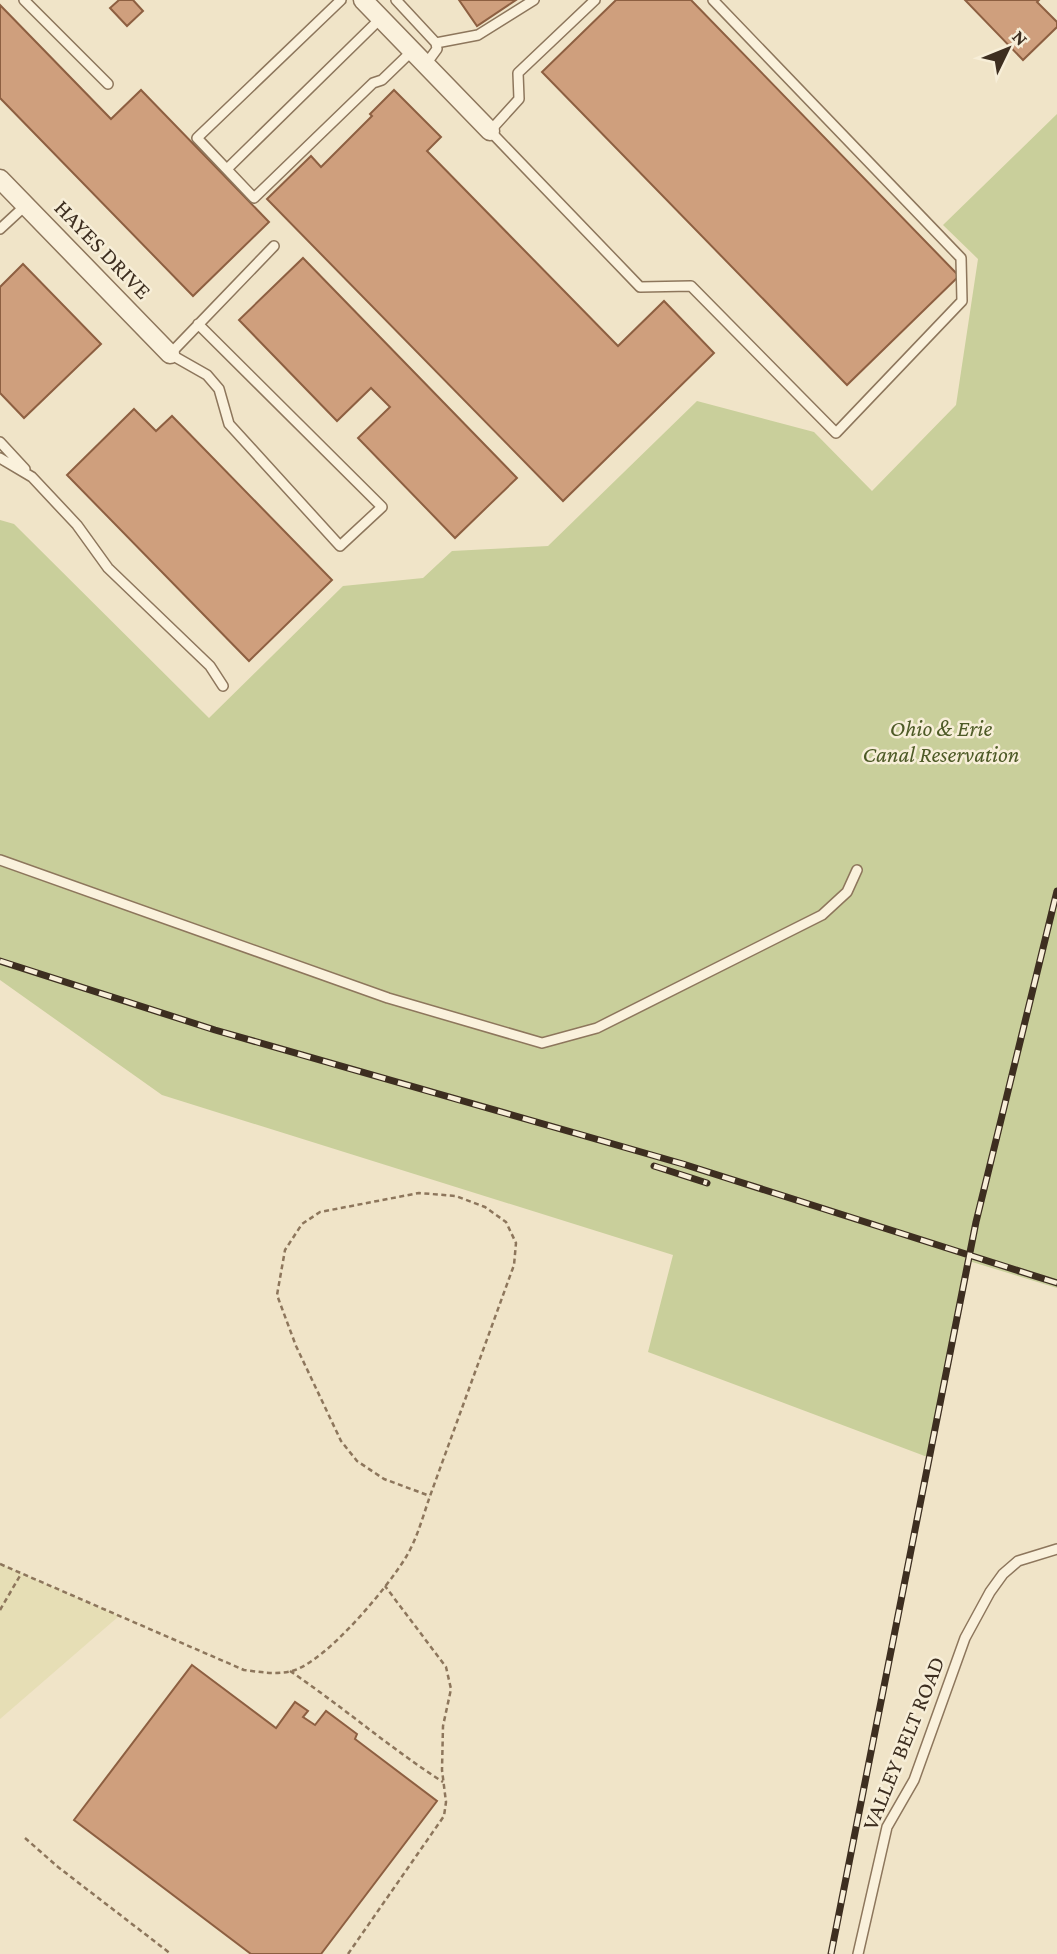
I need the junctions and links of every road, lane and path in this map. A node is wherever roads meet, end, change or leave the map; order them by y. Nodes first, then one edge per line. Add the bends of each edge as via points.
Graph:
1 (24, 0) edge
2 (341, 0) edge
3 (363, 0) edge
4 (396, 0) edge
5 (534, 0) edge
6 (595, 0) edge
7 (713, 0) edge
8 (381, 18) junction
9 (436, 43) junction
10 (412, 51) junction
11 (426, 64) junction
12 (108, 84) dead end
13 (490, 131) junction
14 (227, 169) junction
15 (0, 179) edge
16 (26, 205) junction
17 (0, 229) edge
18 (274, 246) dead end
19 (198, 324) junction
20 (170, 354) junction
21 (0, 442) edge
22 (0, 458) edge
23 (32, 477) junction
24 (223, 686) dead end
25 (0, 860) edge
26 (857, 870) dead end
27 (430, 1496) junction
28 (1057, 1549) edge
29 (0, 1564) edge
30 (21, 1574) junction
31 (385, 1586) junction
32 (0, 1610) edge
33 (290, 1671) junction
34 (443, 1782) junction
35 (25, 1838) dead end
36 (171, 1954) edge
37 (348, 1954) edge
38 (858, 1954) edge

1 - 12 lane
2 - 14 lane via 197,138
3 - 8 street
4 - 9 lane
5 - 9 lane via 478,35
6 - 13 lane via 518,73 519,99
7 - 13 lane via 961,258 962,301 836,433 691,286 640,287
8 - 10 street
8 - 14 lane
9 - 11 lane
10 - 11 street
10 - 14 lane via 254,198
11 - 13 street
15 - 16 street, HAYES DRIVE
16 - 17 lane
16 - 20 street, HAYES DRIVE
18 - 19 lane
19 - 20 lane
19 - 20 lane via 382,507 340,546 229,424 219,389 206,375
21 - 23 lane
22 - 23 lane
23 - 24 lane via 77,525 108,568 210,666
25 - 26 lane via 388,998 542,1043 597,1028 822,915 846,892
27 - 27 path via 514,1265 516,1243 506,1222 485,1207 456,1196 419,1192 320,1212 302,1224 285,1250 276,1295 281,1308 341,1441 356,1461 384,1479
27 - 31 path via 408,1555
28 - 38 lane, VALLEY BELT ROAD via 1018,1561 1003,1574 965,1638 914,1780 887,1827
29 - 30 path
30 - 32 path
30 - 33 path via 244,1670
31 - 33 path via 328,1650
31 - 34 path via 446,1667 451,1689 443,1726
33 - 34 path
34 - 37 path via 444,1815
35 - 36 path

